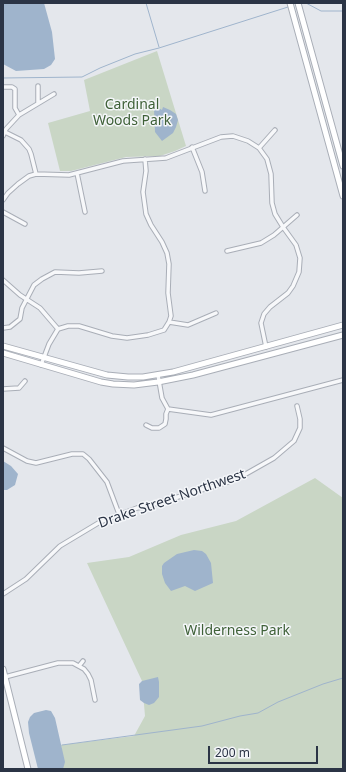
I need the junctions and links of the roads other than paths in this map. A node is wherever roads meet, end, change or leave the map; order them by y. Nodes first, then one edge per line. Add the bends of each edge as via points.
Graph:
1 (290, 3) edge
2 (298, 3) edge
3 (38, 86) dead end
4 (3, 88) edge
5 (54, 94) dead end
6 (38, 103) junction
7 (19, 115) junction
8 (275, 130) dead end
9 (4, 134) edge
10 (340, 145) edge
11 (192, 147) junction
12 (259, 148) junction
13 (145, 160) junction
14 (343, 166) edge
15 (77, 173) junction
16 (36, 174) junction
17 (205, 191) dead end
18 (343, 196) edge
19 (3, 200) edge
20 (3, 212) edge
21 (85, 212) dead end
22 (297, 215) dead end
23 (25, 224) dead end
24 (283, 227) junction
25 (227, 251) dead end
26 (102, 271) dead end
27 (3, 280) edge
28 (27, 299) junction
29 (216, 312) dead end
30 (169, 322) junction
31 (343, 325) edge
32 (3, 328) edge
33 (58, 329) junction
34 (343, 335) edge
35 (3, 346) edge
36 (266, 347) junction
37 (3, 353) edge
38 (44, 358) junction
39 (41, 365) junction
40 (158, 375) junction
41 (343, 380) edge
42 (25, 381) dead end
43 (158, 382) junction
44 (3, 389) edge
45 (297, 406) dead end
46 (168, 409) junction
47 (146, 426) dead end
48 (3, 448) edge
49 (119, 514) junction
50 (3, 594) edge
51 (83, 661) dead end
52 (79, 666) junction
53 (3, 669) edge
54 (5, 677) junction
55 (95, 700) dead end
56 (28, 769) edge

1 - 18 main road
2 - 10 main road
3 - 6 street
4 - 7 street via 14,89 15,108
5 - 6 street
6 - 7 street
7 - 9 street
8 - 12 street
9 - 16 street via 21,140 29,149
10 - 14 main road
11 - 12 street via 228,136 248,141
11 - 13 street via 172,156
11 - 17 street via 202,172
12 - 24 street via 270,167 272,203
13 - 15 street via 123,161
13 - 30 street via 143,192 146,214 162,242 169,264
15 - 16 street
15 - 21 street
16 - 19 street via 18,184
20 - 23 street
22 - 24 street
24 - 25 street via 261,243
24 - 36 street via 296,244 300,258 299,272 288,293 264,314 261,323
26 - 28 street via 56,272 38,281
27 - 28 street
28 - 32 street via 20,319 10,327
28 - 33 street via 46,313
29 - 30 street via 188,325
30 - 33 street via 164,330 127,338 79,326
31 - 36 main road
33 - 38 street
34 - 43 main road
35 - 38 main road
36 - 40 main road
37 - 39 main road
38 - 39 street
38 - 40 main road via 107,375
39 - 43 main road via 113,384
40 - 43 street
41 - 46 street via 211,415
42 - 44 street via 19,388
43 - 46 street
45 - 49 street, Drake Street Northwest via 300,428 294,441 262,466 228,482
46 - 47 street via 166,424 163,427 156,429
48 - 49 street via 23,459 36,462 84,454 107,482
49 - 50 street, Drake Street Northwest via 72,538 54,551 21,584
51 - 52 street
52 - 54 street via 73,663 58,663
52 - 55 street via 91,680
53 - 54 main road
54 - 56 main road

